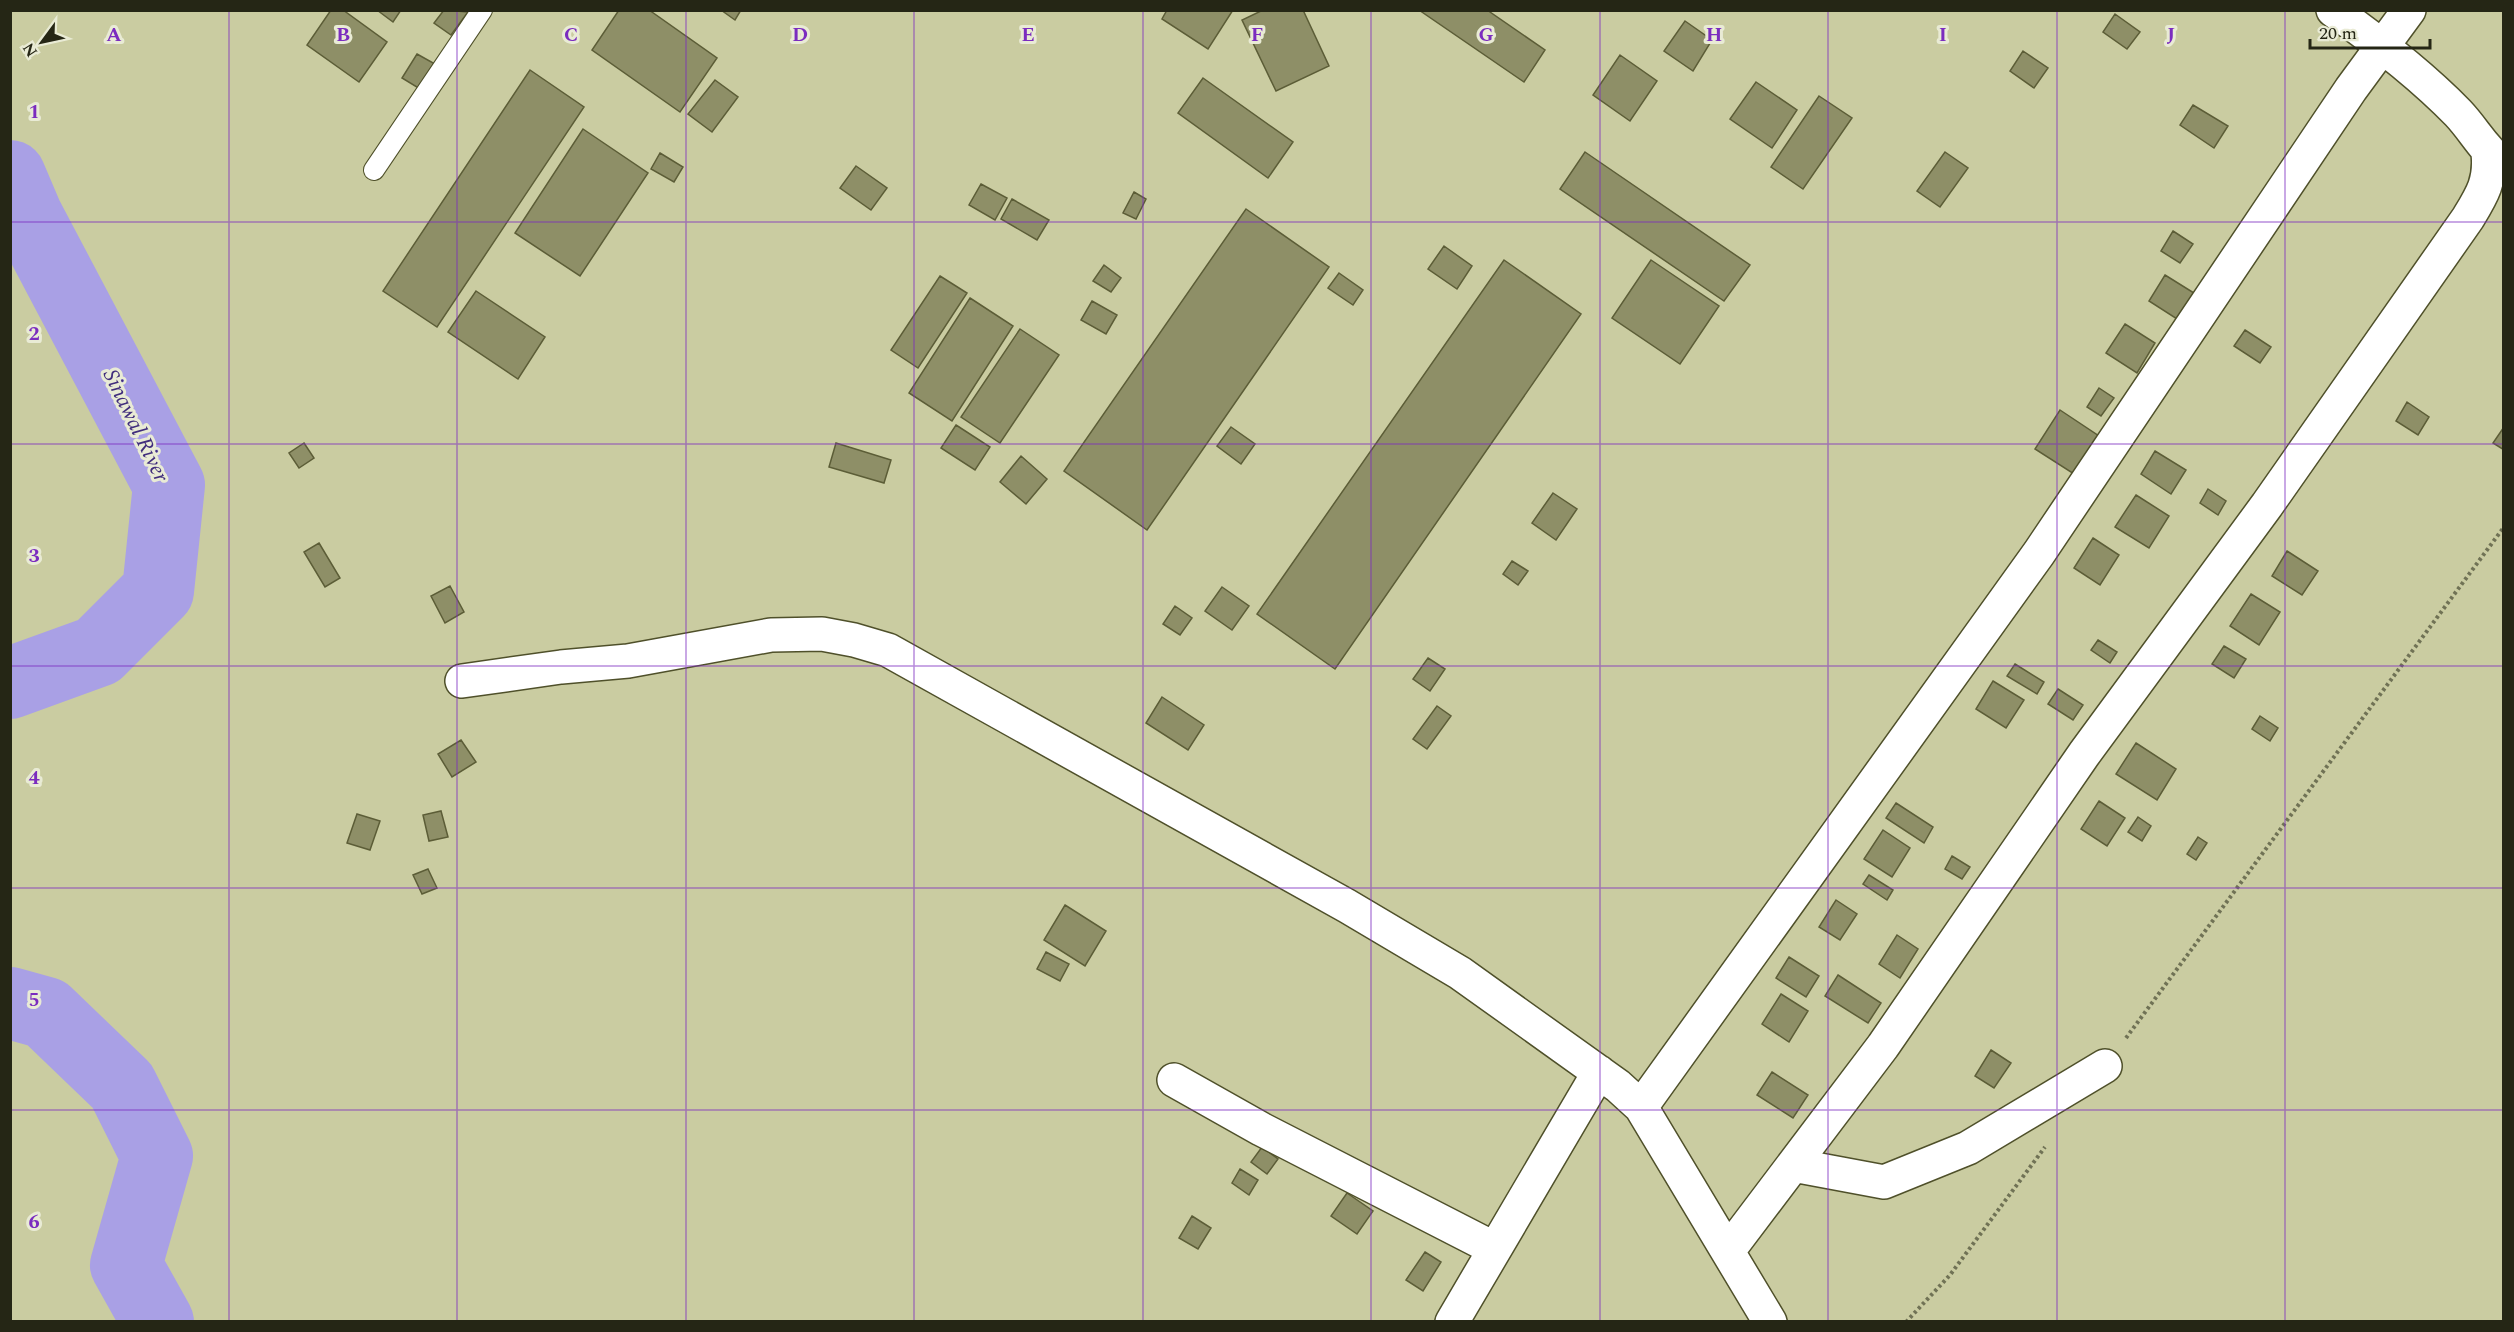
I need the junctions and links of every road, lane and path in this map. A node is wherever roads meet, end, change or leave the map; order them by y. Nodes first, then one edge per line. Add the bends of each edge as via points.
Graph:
1 (482, 10) edge
2 (2333, 10) edge
3 (2409, 10) edge
4 (2383, 45) junction
5 (2496, 159) edge
6 (374, 170) dead end
7 (2504, 527) edge
8 (462, 681) dead end
9 (2105, 1066) joint
10 (1599, 1072) junction
11 (1174, 1080) dead end
12 (1641, 1107) junction
13 (2049, 1142) dead end
14 (1793, 1165) junction
15 (1495, 1249) junction
16 (1728, 1251) junction
17 (1452, 1322) edge
18 (1770, 1322) edge
19 (1906, 1322) edge

1 - 6 lane
2 - 4 street
3 - 4 street
4 - 5 street via 2458,113
4 - 12 street via 2039,553
5 - 14 street via 2483,193 2455,236 2267,505 2084,754 1884,1046
7 - 9 path
8 - 10 street via 628,661 771,635 822,634 888,650 1388,930 1460,973
9 - 14 street via 1968,1148 1884,1182
10 - 12 street
10 - 15 street
11 - 15 street
12 - 16 street
13 - 19 path via 1950,1275
14 - 16 street
15 - 17 street
16 - 18 street

